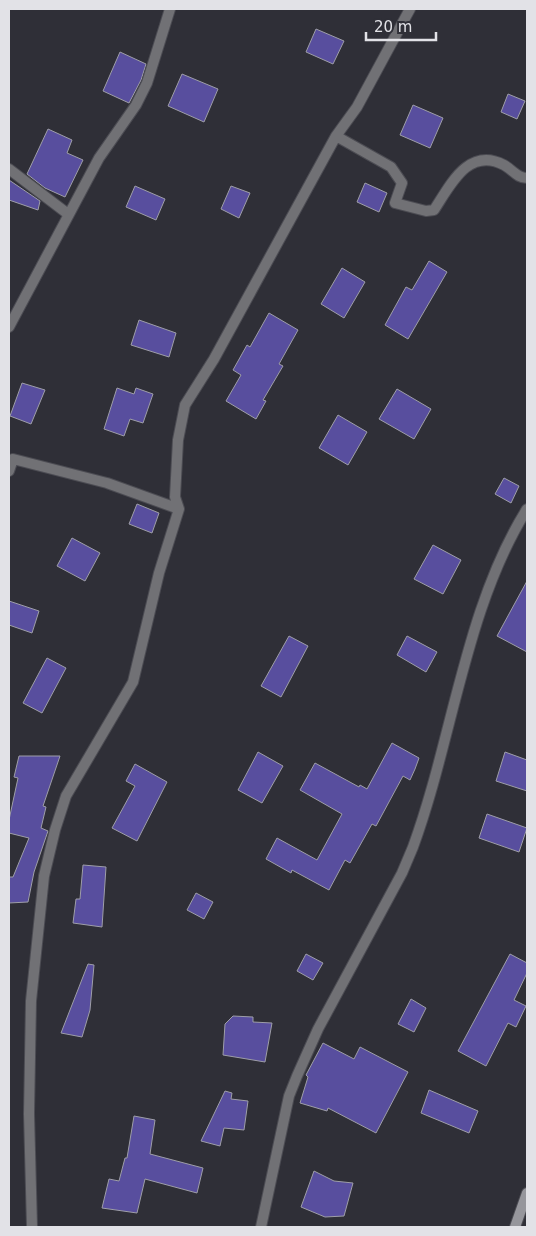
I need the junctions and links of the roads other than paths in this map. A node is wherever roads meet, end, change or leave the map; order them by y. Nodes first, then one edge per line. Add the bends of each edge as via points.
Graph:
1 (170, 9) edge
2 (410, 9) edge
3 (336, 136) junction
4 (9, 169) edge
5 (527, 178) edge
6 (68, 214) junction
7 (9, 327) edge
8 (11, 457) edge
9 (9, 471) edge
10 (527, 509) edge
11 (179, 510) junction
12 (527, 1193) edge
13 (32, 1227) edge
14 (260, 1227) edge
15 (515, 1227) edge

1 - 6 street via 147,83
2 - 3 street via 357,107
3 - 5 street via 391,167 402,183 395,203 426,211 434,210 462,170 472,162 484,160 503,165 520,178
3 - 11 street via 214,359 185,405 178,440 175,497
4 - 6 street
6 - 7 street
8 - 9 street
8 - 11 street via 107,483
10 - 14 street via 505,546 481,613 413,847 318,1029 289,1096
11 - 13 street via 159,573 134,682 66,796 44,876 31,1001
12 - 15 main road

